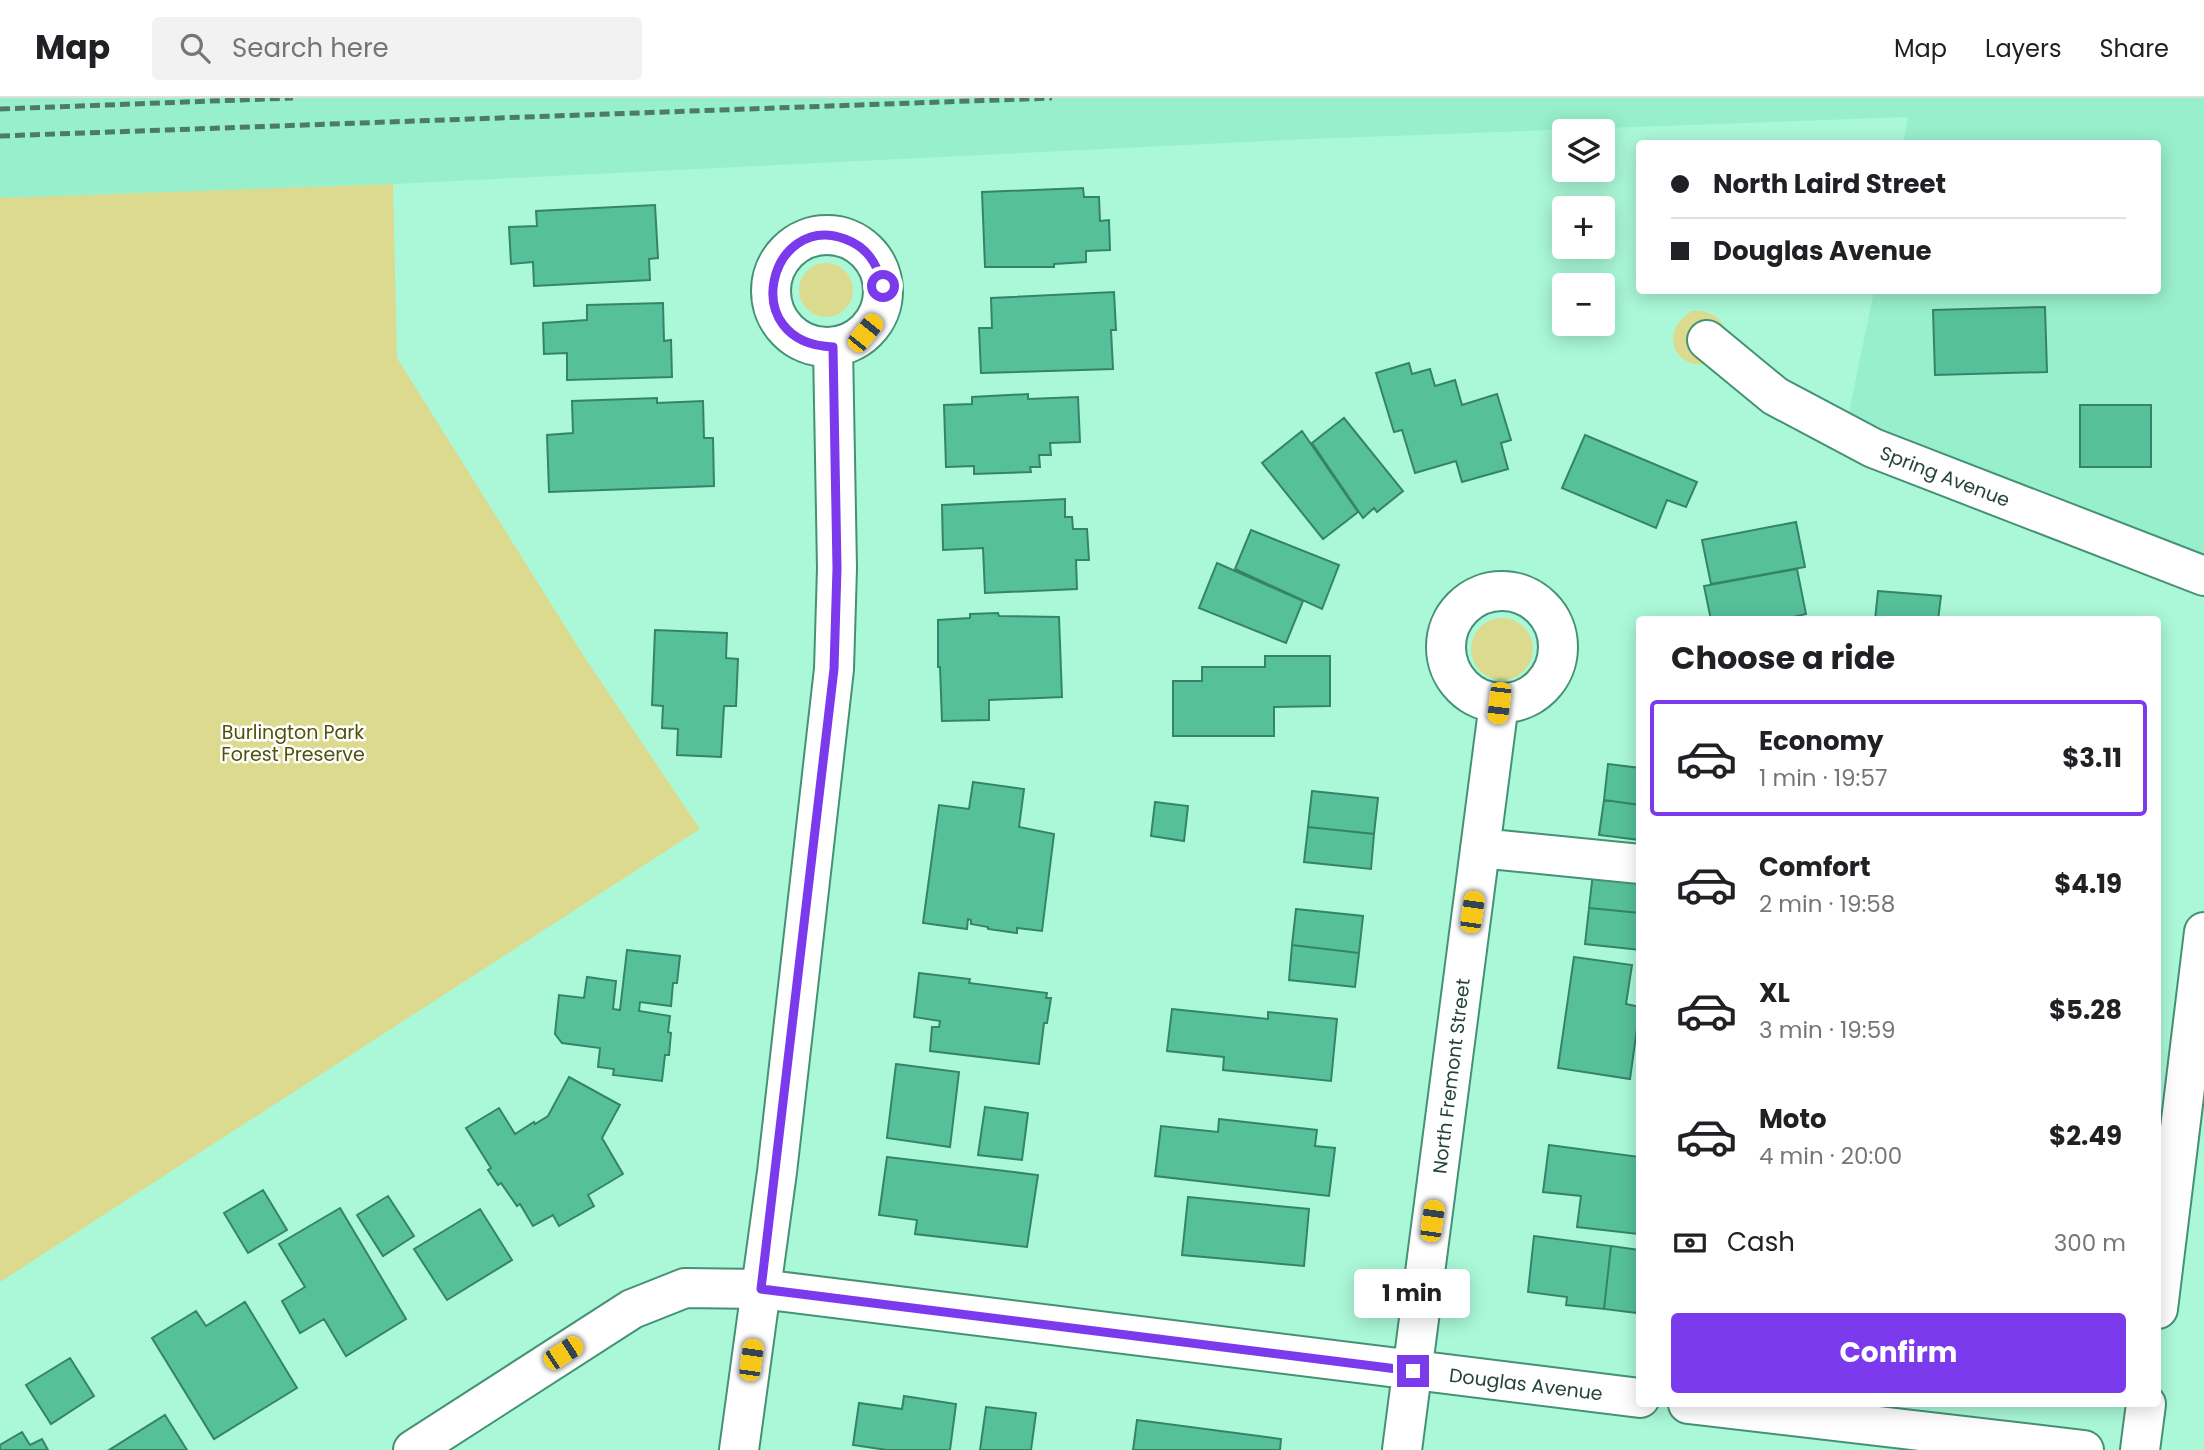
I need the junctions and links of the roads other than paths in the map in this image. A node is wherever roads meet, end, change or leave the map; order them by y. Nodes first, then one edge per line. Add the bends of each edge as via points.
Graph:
1 (1706, 340) dead end
2 (833, 347) dead end
3 (2204, 576) edge
4 (1499, 703) dead end
5 (1480, 848) junction
6 (1636, 864) edge
7 (2204, 932) edge
8 (2197, 1047) edge
9 (761, 1289) junction
10 (2161, 1289) edge
11 (1413, 1371) junction
12 (1636, 1398) edge
13 (1714, 1407) edge
14 (2146, 1407) edge
15 (413, 1450) edge
16 (739, 1450) edge
17 (1402, 1450) edge
18 (2084, 1450) edge
19 (2140, 1450) edge

1 - 3 street, Spring Avenue via 1775,396 1873,448
2 - 9 street via 834,669
4 - 5 street, North Fremont Street
5 - 6 street
5 - 11 street, North Fremont Street
7 - 8 street
8 - 10 street
9 - 11 street, Douglas Avenue
9 - 15 street, Douglas Avenue via 685,1288 632,1309
9 - 16 street
11 - 12 street, Douglas Avenue
11 - 17 street, North Fremont Street
13 - 18 street
14 - 19 street

